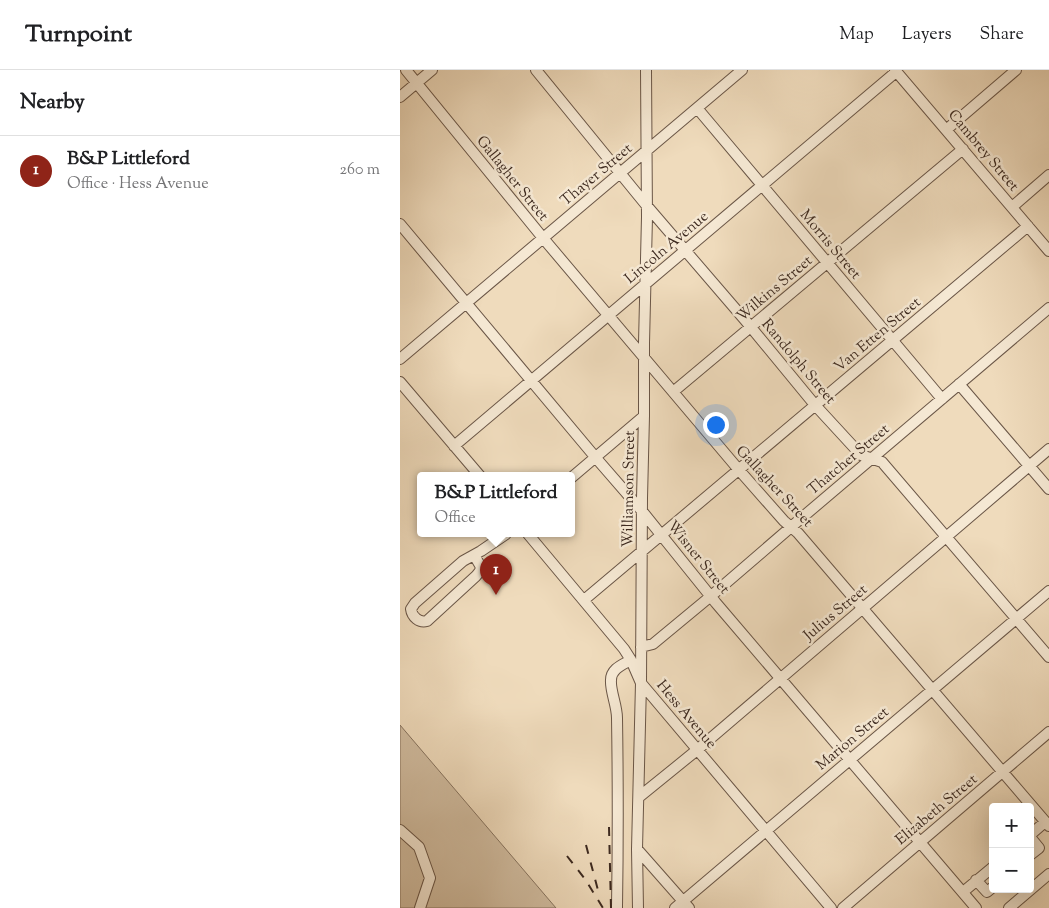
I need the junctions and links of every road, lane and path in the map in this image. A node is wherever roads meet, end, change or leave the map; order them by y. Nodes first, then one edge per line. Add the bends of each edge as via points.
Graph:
1 (406, 70) edge
2 (432, 70) edge
3 (536, 70) edge
4 (646, 70) edge
5 (742, 70) edge
6 (1016, 70) edge
7 (896, 71) edge
8 (416, 83) junction
9 (400, 97) edge
10 (697, 108) junction
11 (946, 130) junction
12 (963, 149) junction
13 (647, 152) junction
14 (620, 172) junction
15 (1049, 175) edge
16 (763, 185) junction
17 (647, 206) junction
18 (1012, 207) junction
19 (400, 224) edge
20 (1028, 226) junction
21 (543, 238) junction
22 (685, 250) junction
23 (1049, 251) edge
24 (827, 263) junction
25 (646, 284) junction
26 (466, 304) junction
27 (1047, 314) edge
28 (609, 315) junction
29 (751, 327) junction
30 (892, 340) junction
31 (644, 358) junction
32 (400, 359) edge
33 (531, 381) junction
34 (400, 382) edge
35 (959, 384) junction
36 (673, 392) junction
37 (942, 399) junction
38 (815, 405) junction
39 (644, 416) junction
40 (454, 446) junction
41 (1049, 449) edge
42 (596, 458) junction
43 (871, 459) junction
44 (1030, 466) junction
45 (739, 470) junction
46 (477, 472) edge
47 (575, 475) edge
48 (1049, 489) edge
49 (642, 511) junction
50 (790, 527) junction
51 (662, 535) junction
52 (501, 537) edge
53 (531, 537) edge
54 (947, 537) junction
55 (642, 552) junction
56 (474, 555) junction
57 (1049, 591) edge
58 (711, 596) junction
59 (584, 600) junction
60 (863, 608) junction
61 (1016, 619) junction
62 (641, 647) junction
63 (1049, 657) edge
64 (631, 660) junction
65 (780, 678) junction
66 (641, 683) junction
67 (933, 690) junction
68 (1049, 732) edge
69 (697, 750) junction
70 (850, 760) junction
71 (1003, 772) junction
72 (639, 797) junction
73 (1047, 824) edge
74 (400, 830) edge
75 (766, 831) junction
76 (1034, 833) edge
77 (1034, 841) edge
78 (920, 842) junction
79 (637, 849) junction
80 (1034, 852) edge
81 (989, 870) edge
82 (1049, 874) edge
83 (976, 880) junction
84 (989, 890) edge
85 (963, 892) junction
86 (682, 906) edge
87 (420, 908) edge
88 (617, 908) edge
89 (638, 908) edge
90 (831, 908) edge
91 (843, 908) edge
92 (976, 908) edge
93 (1009, 908) edge

1 - 8 street, Gallagher Street
2 - 8 street
3 - 14 street, Randolph Street
4 - 13 street, Williamson Street
5 - 10 street, Thayer Street
6 - 11 street
7 - 11 street, Cambrey Street
7 - 16 street, Lincoln Avenue
8 - 9 street
8 - 21 street, Gallagher Street
10 - 13 street, Thayer Street
10 - 16 street, Morris Street
11 - 12 street, Cambrey Street
12 - 18 street, Cambrey Street
12 - 24 street, Wilkins Street
13 - 14 street, Thayer Street
13 - 17 street, Williamson Street
14 - 17 street, Randolph Street
14 - 21 street, Thayer Street
15 - 18 street
16 - 22 street, Lincoln Avenue
16 - 24 street, Morris Street
17 - 22 street, Randolph Street
17 - 25 street, Williamson Street
18 - 20 street, Cambrey Street
19 - 26 street, Wisner Street
20 - 23 street, Cambrey Street
20 - 30 street, Van Etten Street
21 - 26 street, Thayer Street
21 - 28 street, Gallagher Street
22 - 25 street, Lincoln Avenue
22 - 29 street, Randolph Street
24 - 29 street, Wilkins Street
24 - 30 street, Morris Street
25 - 28 street, Lincoln Avenue
25 - 31 street, Williamson Street
26 - 32 street, Thayer Street
26 - 33 street, Wisner Street
27 - 35 street, Thatcher Street
28 - 31 street, Gallagher Street
28 - 33 street, Lincoln Avenue
29 - 36 street, Wilkins Street
29 - 38 street, Randolph Street
30 - 37 street, Morris Street
30 - 38 street, Van Etten Street
31 - 36 street, Gallagher Street
31 - 39 street, Williamson Street
33 - 40 street, Lincoln Avenue
33 - 42 street, Wisner Street
34 - 40 street
35 - 37 street, Thatcher Street
35 - 44 street
36 - 45 street, Gallagher Street
37 - 43 street, Thatcher Street
38 - 43 street, Randolph Street via 861,455
38 - 45 street, Van Etten Street
39 - 42 street
39 - 49 street, Williamson Street
40 - 46 street
41 - 44 street, Julius Street
42 - 47 street
42 - 49 street, Wisner Street
43 - 50 street, Thatcher Street
43 - 54 street, Randolph Street via 882,462
44 - 48 street
44 - 54 street, Julius Street
45 - 50 street, Gallagher Street
45 - 51 street, Van Etten Street
49 - 51 street, Wisner Street
49 - 55 street, Williamson Street
50 - 58 street, Thatcher Street
50 - 60 street, Gallagher Street
51 - 55 street, Van Etten Street
51 - 58 street, Wisner Street
52 - 56 street
53 - 59 street, Hess Avenue
54 - 60 street, Julius Street
54 - 61 street, Randolph Street
55 - 59 street, Van Etten Street
55 - 62 street, Williamson Street
56 - 56 street via 415,603 411,609 414,617 424,622 476,576 481,567
57 - 61 street, Marion Street
58 - 62 street, Thatcher Street via 653,644
58 - 65 street, Wisner Street
59 - 64 street, Hess Avenue
60 - 65 street, Julius Street
60 - 67 street, Gallagher Street
61 - 63 street, Randolph Street
61 - 67 street, Marion Street
62 - 66 street, Williamson Street
64 - 66 street, Hess Avenue
64 - 88 street via 613,672 611,680 617,711
65 - 69 street, Julius Street
65 - 70 street, Wisner Street
66 - 69 street, Hess Avenue
66 - 72 street, Williamson Street
67 - 70 street, Marion Street
67 - 71 street, Gallagher Street
68 - 71 street, Elizabeth Street
69 - 72 street, Julius Street
69 - 75 street, Hess Avenue
70 - 75 street, Marion Street
70 - 78 street, Wisner Street
71 - 73 street, Gallagher Street
71 - 78 street, Elizabeth Street
72 - 79 street, Williamson Street
73 - 76 street
74 - 87 street via 419,847 430,878
75 - 86 street, Marion Street
75 - 90 street, Hess Avenue
77 - 80 street via 1039,848
78 - 85 street, Wisner Street
78 - 91 street, Elizabeth Street
79 - 86 street
79 - 89 street, Williamson Street
81 - 83 street
82 - 93 street
83 - 84 street via 987,892
83 - 85 street
85 - 92 street, Wisner Street

